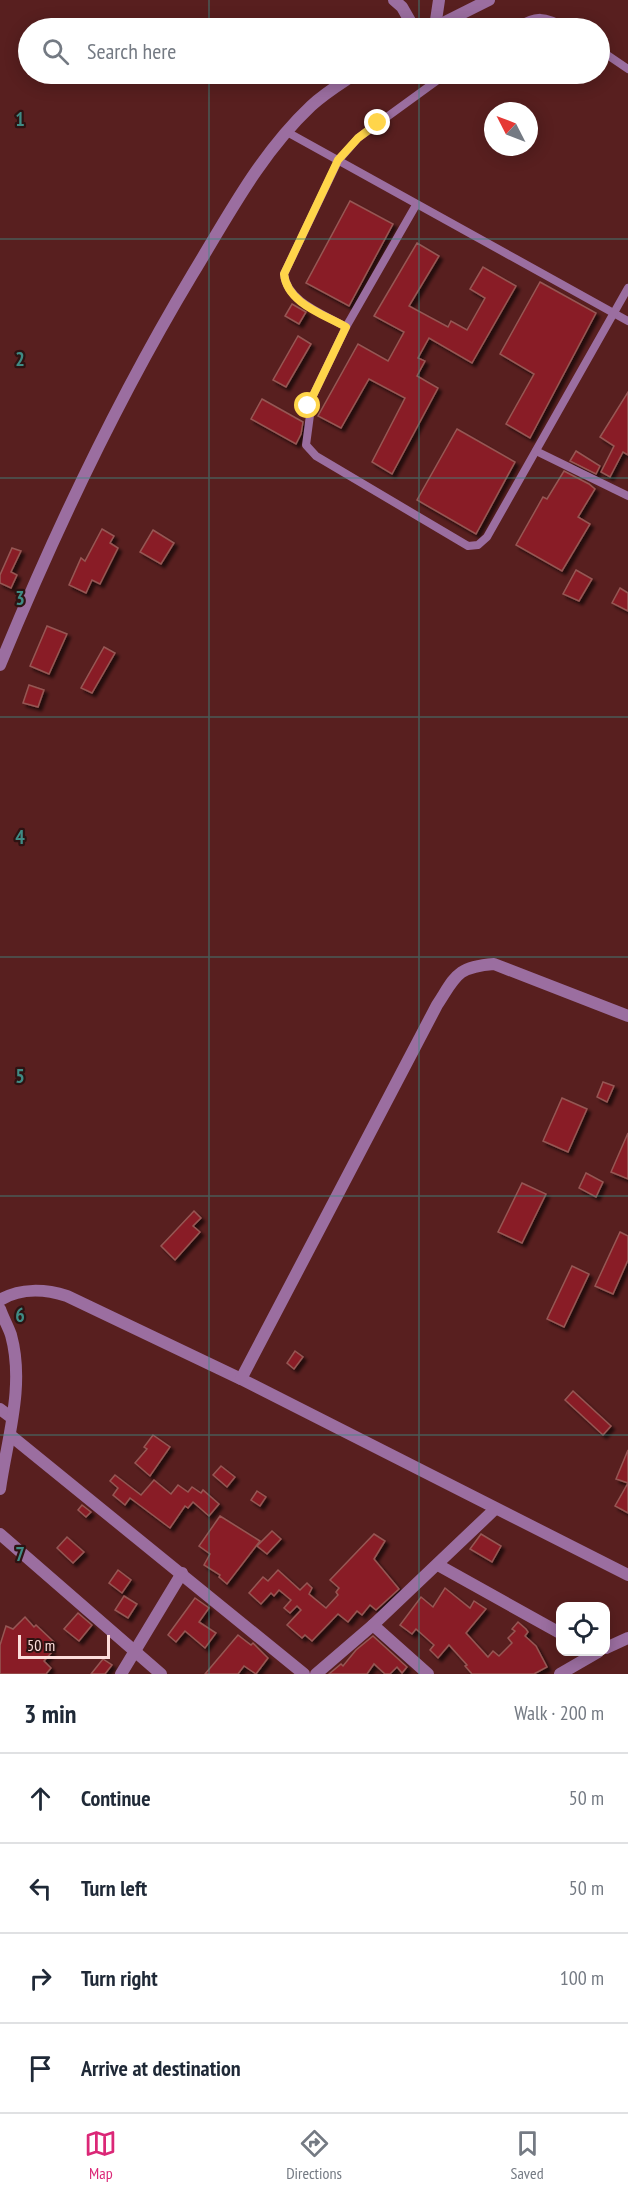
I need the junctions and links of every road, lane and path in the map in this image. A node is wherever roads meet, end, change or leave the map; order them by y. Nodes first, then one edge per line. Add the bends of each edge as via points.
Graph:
1 (394, 0) edge
2 (439, 0) edge
3 (489, 0) edge
4 (408, 18) edge
5 (436, 18) edge
6 (454, 18) edge
7 (534, 18) edge
8 (549, 18) edge
9 (610, 57) edge
10 (628, 69) edge
11 (341, 84) edge
12 (432, 84) edge
13 (287, 132) junction
14 (338, 160) junction
15 (416, 205) junction
16 (628, 288) edge
17 (614, 314) junction
18 (628, 321) edge
19 (346, 327) junction
20 (536, 451) junction
21 (628, 496) edge
22 (0, 665) edge
23 (628, 1016) edge
24 (0, 1300) edge
25 (0, 1309) edge
26 (241, 1379) junction
27 (0, 1409) edge
28 (12, 1418) junction
29 (10, 1435) junction
30 (0, 1489) edge
31 (495, 1509) junction
32 (0, 1534) edge
33 (438, 1565) junction
34 (182, 1573) junction
35 (628, 1575) edge
36 (373, 1625) junction
37 (556, 1630) edge
38 (628, 1638) edge
39 (610, 1646) edge
40 (135, 1651) junction
41 (590, 1656) edge
42 (121, 1674) edge
43 (161, 1674) edge
44 (304, 1674) edge
45 (316, 1674) edge
46 (428, 1674) edge
47 (560, 1674) edge

1 - 4 street
2 - 5 street
3 - 6 street
7 - 8 lane
9 - 10 lane
11 - 13 street via 312,105
12 - 14 lane via 358,138
13 - 14 lane
13 - 22 street via 251,177 150,345 60,525
14 - 15 lane
14 - 19 lane via 284,274 285,284 294,297
15 - 17 lane
15 - 19 lane
16 - 17 lane
17 - 18 lane
17 - 20 lane
19 - 20 lane via 308,406 306,445 316,456 468,546 478,545 487,537
20 - 21 lane
23 - 26 street via 494,964 470,966 456,977 436,1005
24 - 26 street via 36,1291 67,1296
25 - 28 street via 15,1362
26 - 31 street
27 - 28 street
28 - 29 street
29 - 30 street
29 - 34 street
31 - 33 street
31 - 35 street
32 - 40 street
33 - 36 street
33 - 37 street
34 - 40 street
34 - 44 street
36 - 45 street
36 - 46 street
38 - 39 street
40 - 42 street
40 - 43 street
41 - 47 street

